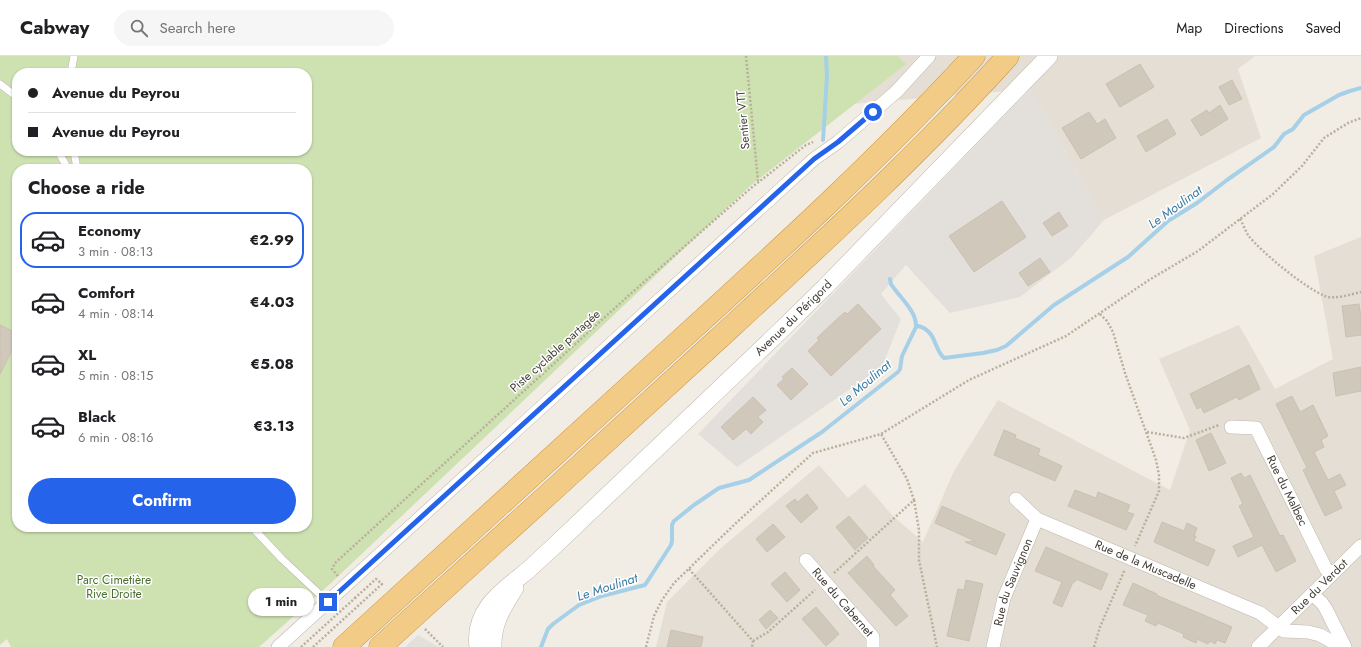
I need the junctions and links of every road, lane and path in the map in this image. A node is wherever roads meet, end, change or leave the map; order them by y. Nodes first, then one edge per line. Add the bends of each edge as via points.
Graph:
1 (74, 56) edge
2 (746, 56) edge
3 (929, 56) edge
4 (974, 56) edge
5 (1008, 56) edge
6 (1049, 56) edge
7 (72, 68) edge
8 (0, 84) edge
9 (12, 93) edge
10 (1361, 118) edge
11 (814, 142) dead end
12 (758, 182) junction
13 (1240, 219) junction
14 (1361, 292) edge
15 (1100, 314) junction
16 (1231, 426) joint
17 (1147, 432) junction
18 (881, 434) junction
19 (1016, 499) dead end
20 (914, 500) junction
21 (1037, 519) junction
22 (257, 532) edge
23 (1361, 546) edge
24 (1130, 558) junction
25 (806, 560) dead end
26 (689, 569) junction
27 (528, 570) junction
28 (1331, 575) junction
29 (824, 581) junction
30 (346, 586) junction
31 (1312, 594) junction
32 (355, 598) dead end
33 (328, 602) junction
34 (422, 626) dead end
35 (1278, 627) junction
36 (753, 641) junction
37 (480, 646) edge
38 (278, 647) edge
39 (313, 647) edge
40 (344, 647) edge
41 (380, 647) edge
42 (443, 647) edge
43 (646, 647) edge
44 (752, 647) edge
45 (873, 647) edge
46 (937, 647) edge
47 (993, 647) edge
48 (1094, 647) edge
49 (1258, 647) edge
50 (1341, 647) edge
51 (1345, 647) edge

1 - 7 lane
2 - 12 path, Sentier VTT
3 - 30 street via 896,92 838,142 814,159
4 - 40 highway via 876,157 755,272
5 - 41 highway via 968,100 838,228
6 - 27 street, Avenue du Périgord via 804,308
8 - 9 lane
10 - 13 path via 1324,138 1302,166 1273,194
11 - 12 path, Piste cyclable partagée via 806,145
12 - 30 path, Piste cyclable partagée via 627,297 336,563 332,569
13 - 14 path via 1255,243 1306,285 1333,297
13 - 15 path via 1198,251 1149,280
15 - 17 path via 1113,332
15 - 18 path via 1066,336 968,380
16 - 17 path via 1220,424 1184,438
16 - 28 street, Rue du Malbec via 1256,428
17 - 24 path via 1156,460 1159,491
18 - 20 path via 907,479
18 - 26 path via 813,453
19 - 21 street, Rue de la Muscadelle
20 - 29 path
20 - 46 path via 919,530 919,560
21 - 24 street, Rue de la Muscadelle
21 - 47 street, Rue du Sauvignon via 1004,598
22 - 33 lane
23 - 28 street, Rue du Verdot
24 - 35 street, Rue de la Muscadelle via 1260,613
24 - 48 path via 1107,609
25 - 29 street, Rue du Cabernet
26 - 36 path
26 - 43 path via 674,583 662,600 654,616
27 - 37 street, Avenue du Périgord via 503,606 494,630
27 - 37 street, Avenue du Périgord via 506,586 486,610 478,628
28 - 31 street, Rue du Verdot
29 - 36 path via 768,632
29 - 45 street, Rue du Cabernet via 873,637
30 - 33 street
31 - 35 street, Rue du Verdot
31 - 51 street via 1326,609
32 - 39 path via 376,579 382,584
33 - 38 street
34 - 42 path
35 - 49 street, Rue du Verdot
35 - 50 street via 1284,631 1320,635
36 - 44 path

